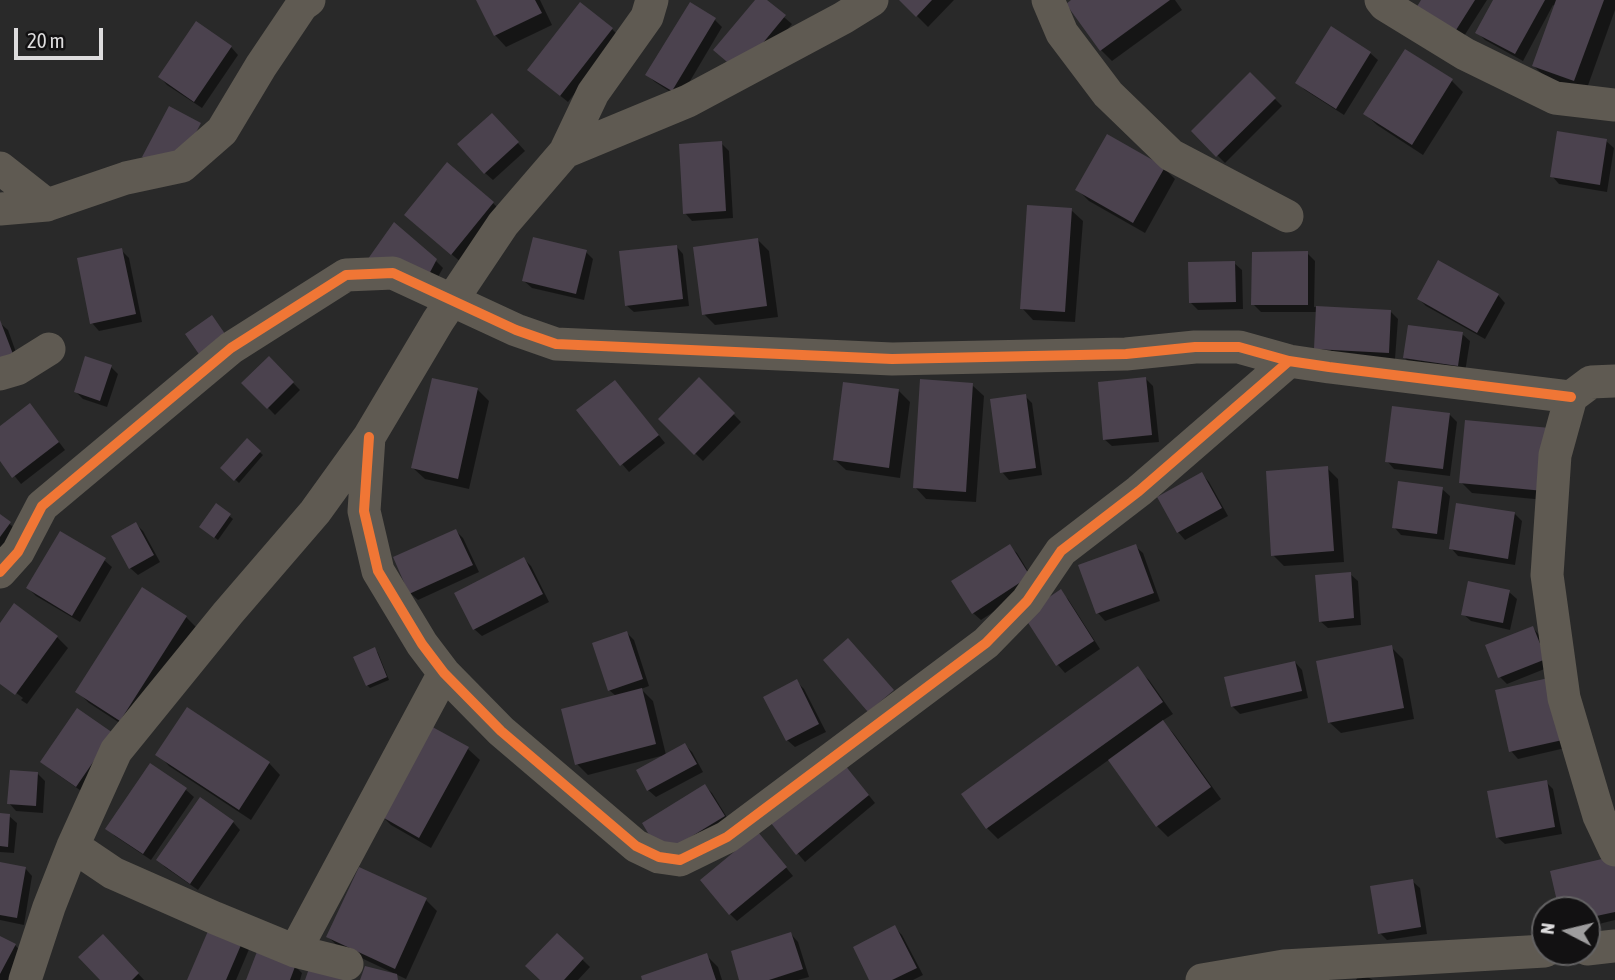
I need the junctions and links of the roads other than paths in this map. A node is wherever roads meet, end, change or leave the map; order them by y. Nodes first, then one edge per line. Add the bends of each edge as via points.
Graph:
1 (309, 0) edge
2 (652, 0) edge
3 (872, 0) edge
4 (1048, 0) edge
5 (1381, 0) edge
6 (1615, 105) edge
7 (565, 152) junction
8 (0, 168) edge
9 (47, 205) junction
10 (0, 209) edge
11 (1287, 216) dead end
12 (452, 300) junction
13 (48, 349) dead end
14 (1289, 361) junction
15 (0, 374) edge
16 (1615, 381) edge
17 (1571, 397) junction
18 (369, 437) junction
19 (0, 572) edge
20 (444, 673) junction
21 (73, 846) junction
22 (1615, 850) edge
23 (295, 951) junction
24 (1531, 952) edge
25 (347, 964) dead end
26 (26, 980) edge
27 (1202, 980) edge

1 - 9 street via 222,131 182,166 126,178
2 - 7 street via 647,17 593,93
3 - 7 street via 688,101
4 - 11 street via 1062,33 1108,94 1171,155
5 - 6 street via 1465,54 1555,98
7 - 12 street via 503,224
8 - 9 street
9 - 10 street
12 - 14 street via 556,344 892,359 1239,347
12 - 18 street
12 - 19 street via 393,273 345,275 231,348 42,506 18,552
13 - 15 street via 18,369
14 - 17 street
14 - 20 street via 1139,491 1061,551 1027,601 986,643 727,837 680,860 659,857 636,846 501,731
16 - 17 street via 1591,382
17 - 22 street via 1555,455 1547,575 1564,698 1599,816
18 - 20 street via 364,511 378,571
18 - 21 street via 315,512 117,751
20 - 23 street
21 - 23 street via 113,873
21 - 26 street
23 - 25 street
24 - 27 street via 1284,966

